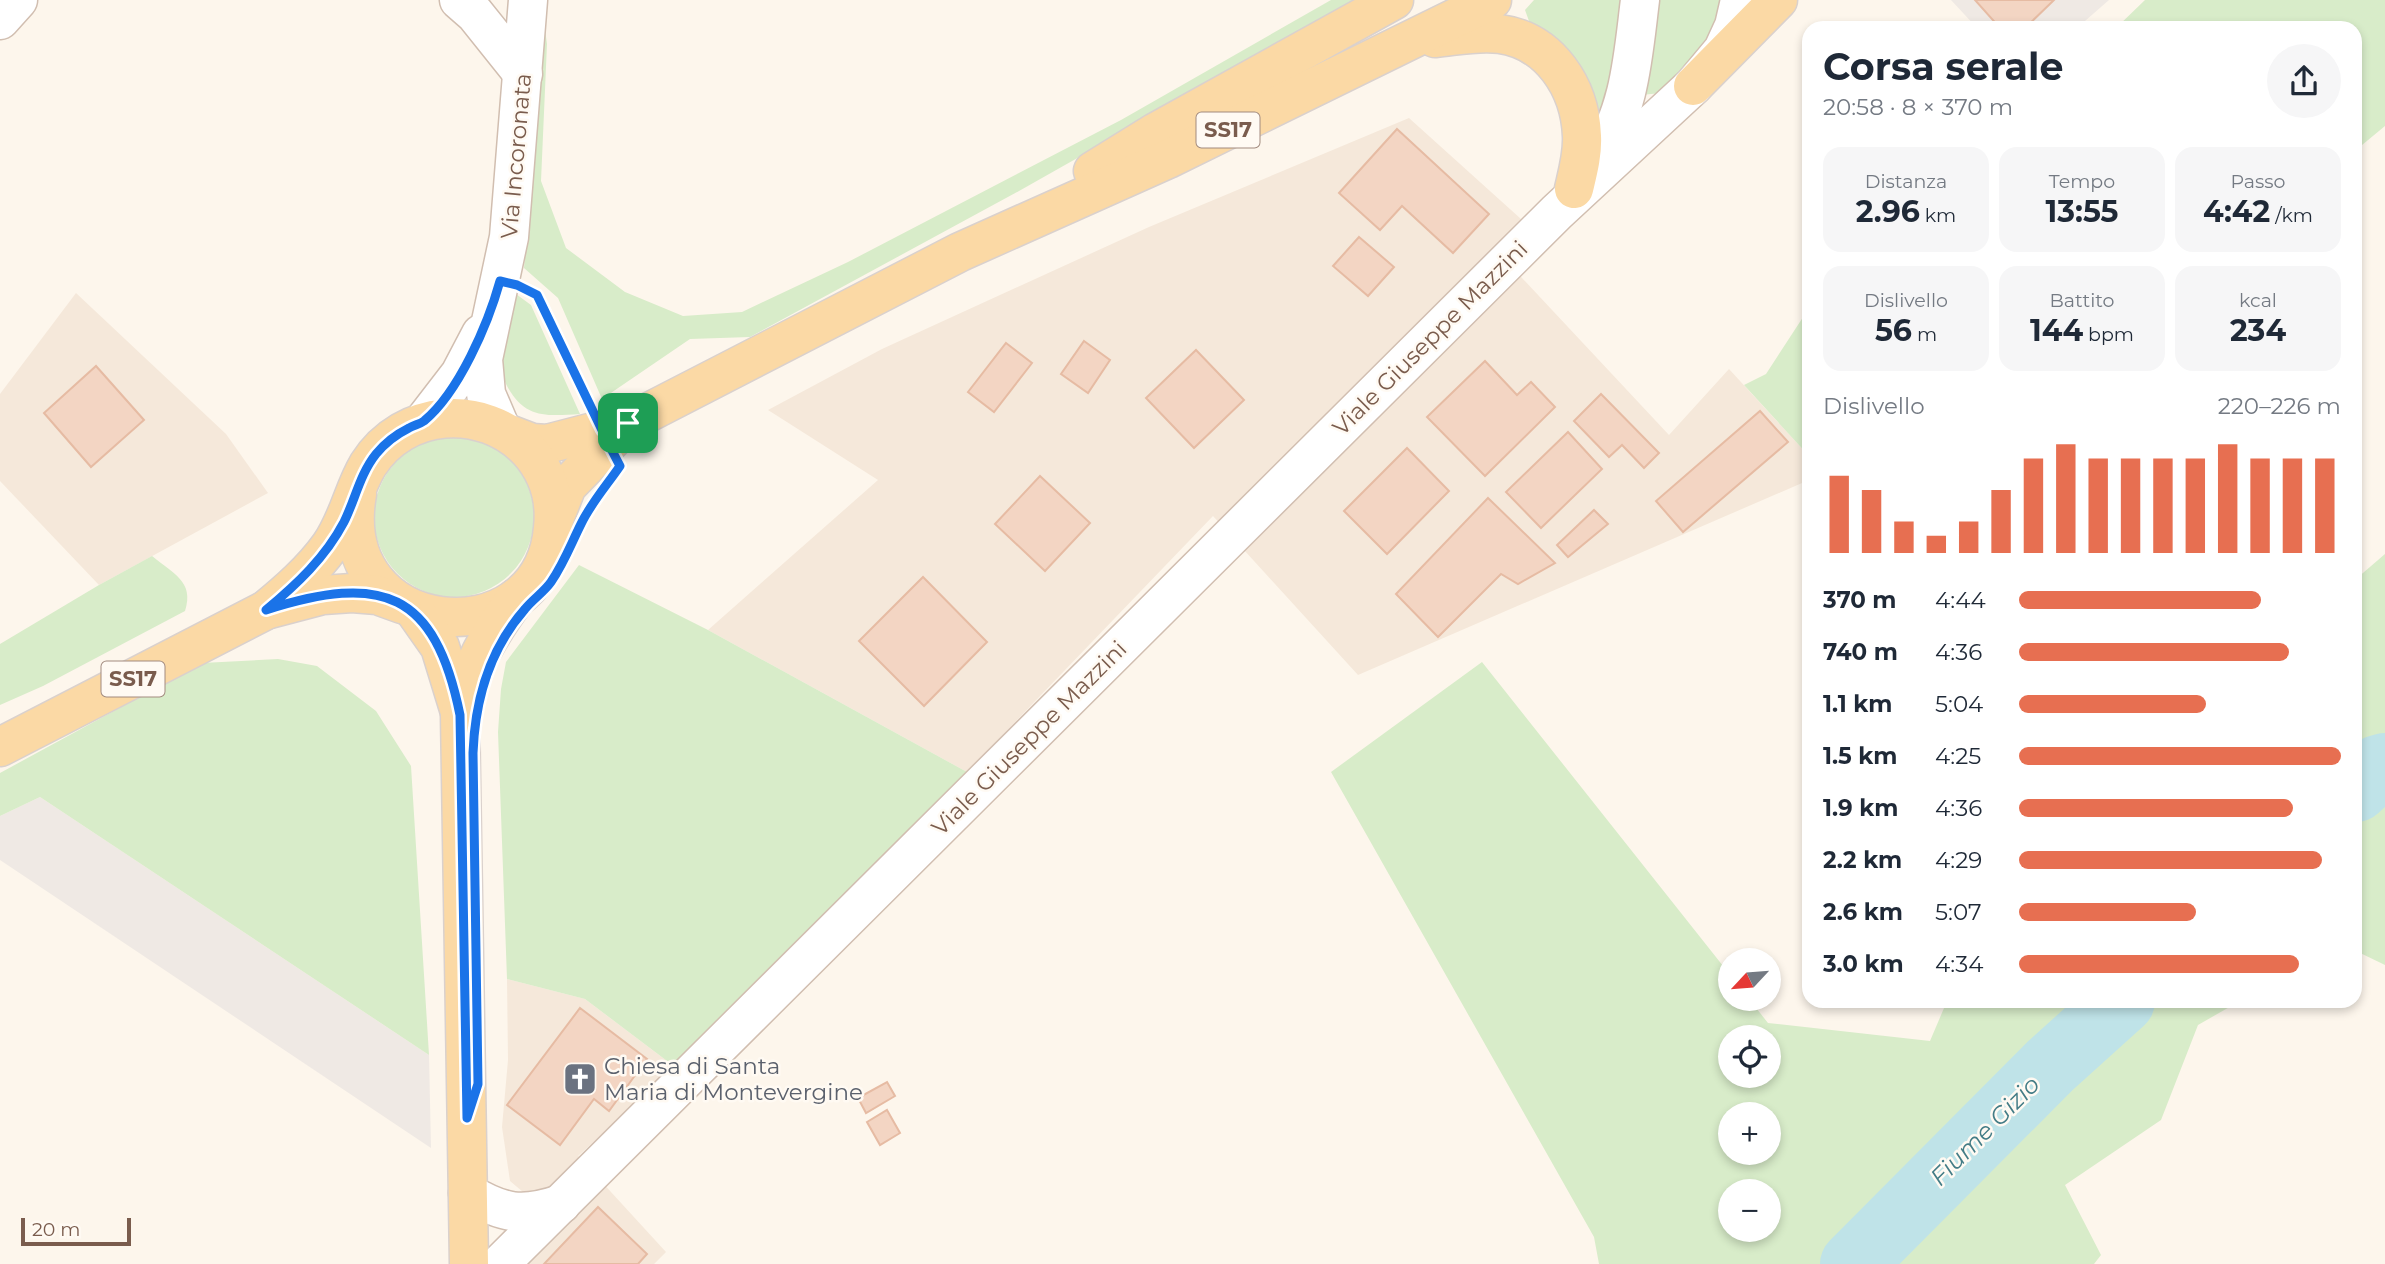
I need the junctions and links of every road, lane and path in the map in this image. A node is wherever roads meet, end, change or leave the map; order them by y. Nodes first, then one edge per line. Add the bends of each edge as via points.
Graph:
1 (18, 0) edge
2 (458, 0) edge
3 (528, 0) edge
4 (1394, 0) edge
5 (1492, 0) edge
6 (1640, 0) edge
7 (1741, 0) edge
8 (1778, 0) edge
9 (0, 20) edge
10 (1412, 40) junction
11 (523, 74) junction
12 (1693, 86) junction
13 (1566, 201) junction
14 (960, 252) junction
15 (496, 295) junction
16 (423, 422) junction
17 (615, 426) junction
18 (506, 432) junction
19 (356, 494) junction
20 (554, 519) junction
21 (518, 595) junction
22 (408, 607) junction
23 (266, 610) junction
24 (460, 715) junction
25 (0, 747) edge
26 (468, 1193) junction
27 (561, 1204) junction
28 (469, 1264) edge
29 (500, 1264) edge

1 - 9 street
2 - 11 street via 475,14
3 - 11 street, Via Incoronata
4 - 14 main road, SS17 via 1156,132
5 - 10 main road, SS17
6 - 13 street, Viale Giuseppe Mazzini via 1621,115
7 - 12 street, Viale Giuseppe Mazzini via 1723,51
8 - 12 main road
10 - 13 main road via 1499,34 1526,42 1556,63 1581,123 1581,152
10 - 14 main road, SS17 via 1168,159
11 - 15 street, Via Incoronata via 513,209
12 - 13 street, Viale Giuseppe Mazzini
13 - 27 street, Viale Giuseppe Mazzini
14 - 17 main road, SS17
15 - 16 street, Via Incoronata via 460,374
15 - 17 path via 517,285 537,295
15 - 18 street, Via Incoronata via 483,359 484,377 490,407
16 - 18 main road via 462,418
16 - 19 main road via 397,435 376,454
17 - 18 main road, SS17 via 547,444
17 - 20 main road, SS17 via 567,486
18 - 20 main road via 531,454 546,478
19 - 22 main road via 354,526 361,556 378,584
19 - 23 main road, SS17 via 331,545 292,589
20 - 21 main road via 545,561
21 - 22 main road via 495,610 468,617 441,618
21 - 24 main road via 470,672
22 - 23 main road, SS17 via 377,595 352,593 310,597
22 - 24 main road via 440,647
23 - 25 main road, SS17
24 - 26 main road
26 - 27 street via 489,1206 522,1213
26 - 28 main road
27 - 29 street, Viale Giuseppe Mazzini

